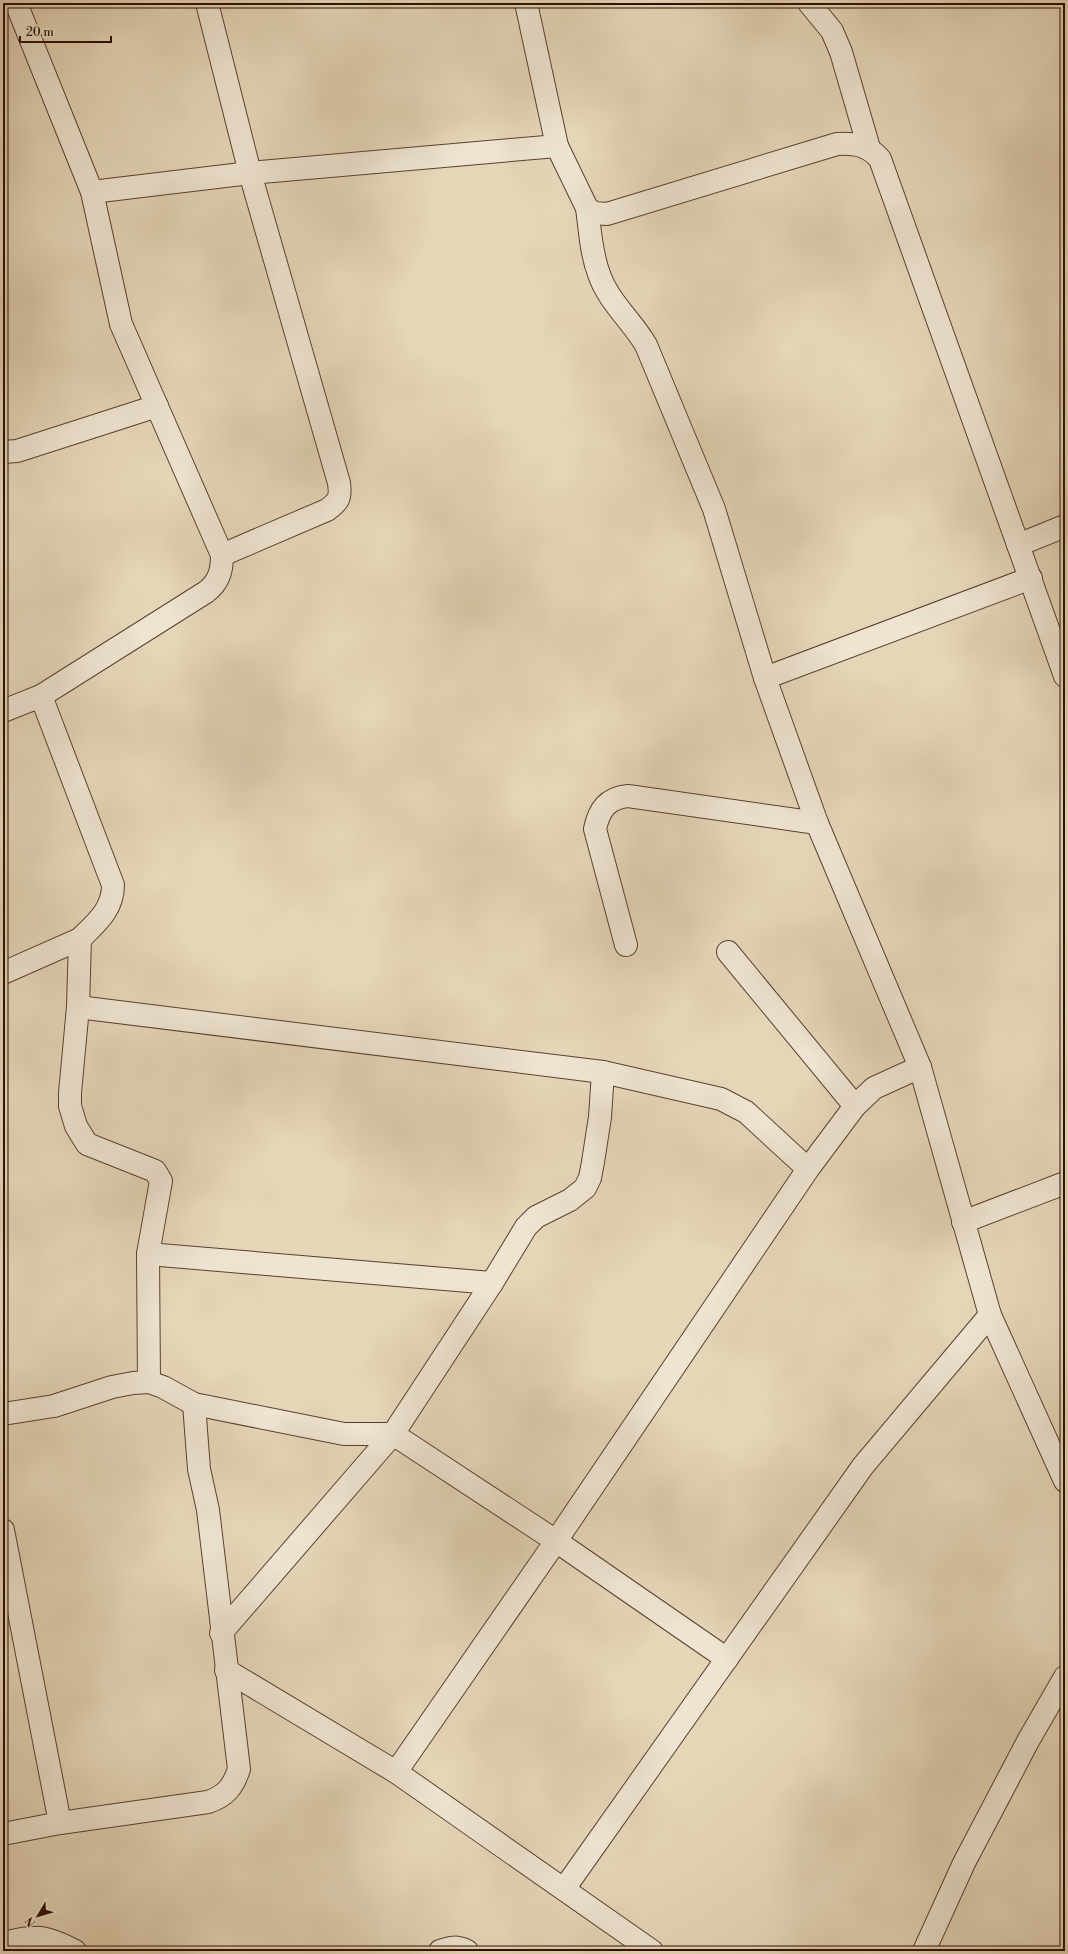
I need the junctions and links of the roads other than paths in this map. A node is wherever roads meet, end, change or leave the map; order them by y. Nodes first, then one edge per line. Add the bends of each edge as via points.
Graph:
1 (16, 3) edge
2 (206, 3) edge
3 (526, 3) edge
4 (809, 3) edge
5 (557, 146) junction
6 (869, 148) junction
7 (250, 173) junction
8 (92, 192) junction
9 (587, 208) junction
10 (157, 406) junction
11 (3, 452) edge
12 (1065, 526) edge
13 (1018, 545) junction
14 (222, 555) junction
15 (1031, 578) junction
16 (1065, 676) edge
17 (765, 678) junction
18 (40, 696) junction
19 (3, 711) edge
20 (817, 823) junction
21 (80, 939) junction
22 (626, 945) dead end
23 (728, 952) dead end
24 (3, 972) edge
25 (78, 1007) junction
26 (920, 1067) junction
27 (603, 1072) junction
28 (855, 1106) junction
29 (808, 1169) junction
30 (1065, 1183) edge
31 (963, 1222) junction
32 (148, 1254) junction
33 (492, 1283) junction
34 (990, 1315) junction
35 (149, 1382) junction
36 (194, 1404) junction
37 (3, 1414) edge
38 (393, 1434) junction
39 (1065, 1481) edge
40 (3, 1530) edge
41 (556, 1541) junction
42 (221, 1634) junction
43 (727, 1659) junction
44 (226, 1670) junction
45 (1065, 1677) edge
46 (396, 1772) junction
47 (60, 1823) junction
48 (3, 1834) edge
49 (564, 1889) junction
50 (3, 1944) edge
51 (76, 1951) edge
52 (440, 1951) edge
53 (467, 1951) edge
54 (652, 1951) edge
55 (924, 1951) edge

1 - 8 street
2 - 7 street
3 - 5 street
4 - 6 street via 832,31 841,52
5 - 7 street
5 - 9 street
6 - 9 street via 852,143 837,144 607,214 594,213
6 - 13 street via 880,159
7 - 8 street
7 - 14 street via 341,495 327,510
8 - 10 street via 121,324
9 - 17 street via 599,275 638,331 658,372 714,509
10 - 11 street via 17,451
10 - 14 street
12 - 13 street
13 - 15 street
14 - 18 street via 219,577 206,592
15 - 16 street
15 - 17 street
17 - 20 street
18 - 19 street
18 - 21 street via 113,885 113,895 107,911
20 - 22 street via 628,796 613,800 599,814 595,829
20 - 26 street
21 - 24 street
21 - 25 street
23 - 28 street
25 - 27 street
25 - 32 street via 70,1106 76,1126 87,1144 147,1167 159,1176 161,1181
26 - 28 street via 874,1088
26 - 31 street
27 - 29 street via 722,1099 746,1112
27 - 33 street via 600,1117 590,1178 585,1188 536,1217 526,1226
28 - 29 street
29 - 41 street
30 - 31 street
31 - 34 street
32 - 33 street
32 - 35 street
33 - 38 street
34 - 39 street
34 - 43 street via 863,1466
35 - 36 street
35 - 37 street via 112,1387 54,1406
36 - 38 street via 344,1434
36 - 42 street via 199,1469 208,1510
38 - 41 street
38 - 42 street
40 - 47 street
41 - 43 street
41 - 46 street
42 - 44 street
43 - 49 street
44 - 46 street
44 - 47 street via 239,1769 230,1790 220,1798 208,1802
45 - 55 street via 964,1863
46 - 49 street
47 - 48 street
49 - 54 street
50 - 51 street via 27,1937 42,1937
52 - 53 street via 450,1947 460,1947

